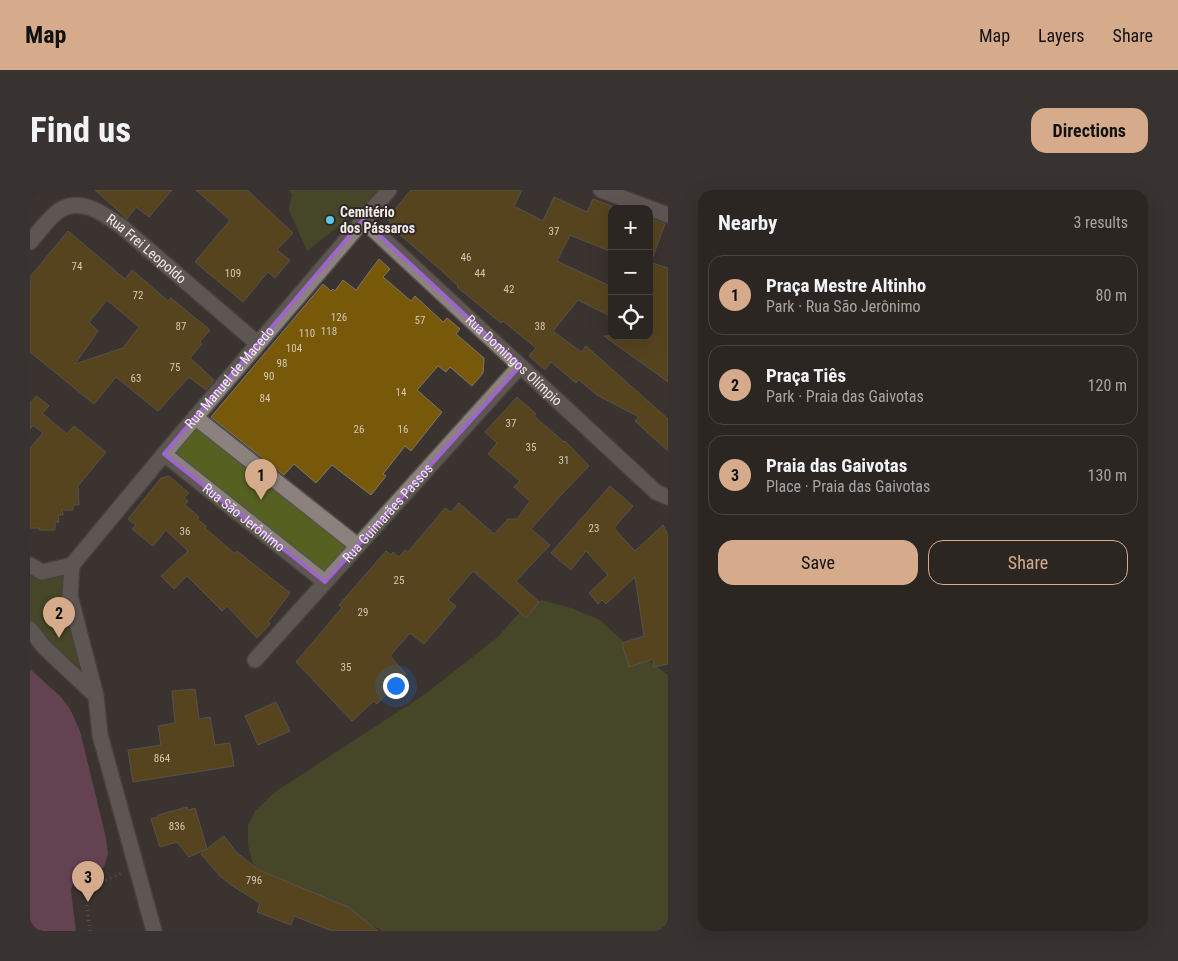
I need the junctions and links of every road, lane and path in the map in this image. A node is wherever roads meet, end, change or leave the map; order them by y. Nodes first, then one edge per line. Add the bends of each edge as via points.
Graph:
1 (389, 190) edge
2 (601, 190) edge
3 (638, 196) edge
4 (668, 215) edge
5 (363, 220) junction
6 (30, 242) edge
7 (257, 343) junction
8 (520, 366) junction
9 (195, 417) junction
10 (164, 454) junction
11 (668, 497) edge
12 (358, 546) junction
13 (30, 566) edge
14 (72, 566) junction
15 (325, 582) junction
16 (30, 629) edge
17 (255, 660) dead end
18 (96, 696) junction
19 (136, 866) junction
20 (90, 931) edge
21 (154, 931) edge

1 - 5 street, Rua Manuel de Macedo
2 - 3 street
3 - 4 street
5 - 7 street, Rua Manuel de Macedo
5 - 8 street, Rua Domingos Olímpio
6 - 7 street, Rua Frei Leopoldo via 58,210 80,205 98,210
7 - 9 street, Rua Manuel de Macedo
8 - 11 street, Rua Domingos Olímpio via 656,492
8 - 12 street, Rua Guimarães Passos
9 - 10 street, Rua Manuel de Macedo
9 - 12 street
10 - 14 street, Rua Manuel de Macedo
10 - 15 street, Rua São Jerônimo
12 - 15 street, Rua Guimarães Passos
13 - 14 street via 42,572
14 - 18 street via 70,596
15 - 17 street, Rua Guimarães Passos
16 - 18 street via 44,647
18 - 19 street via 100,735
19 - 20 path via 94,886 89,892 86,902
19 - 21 street

